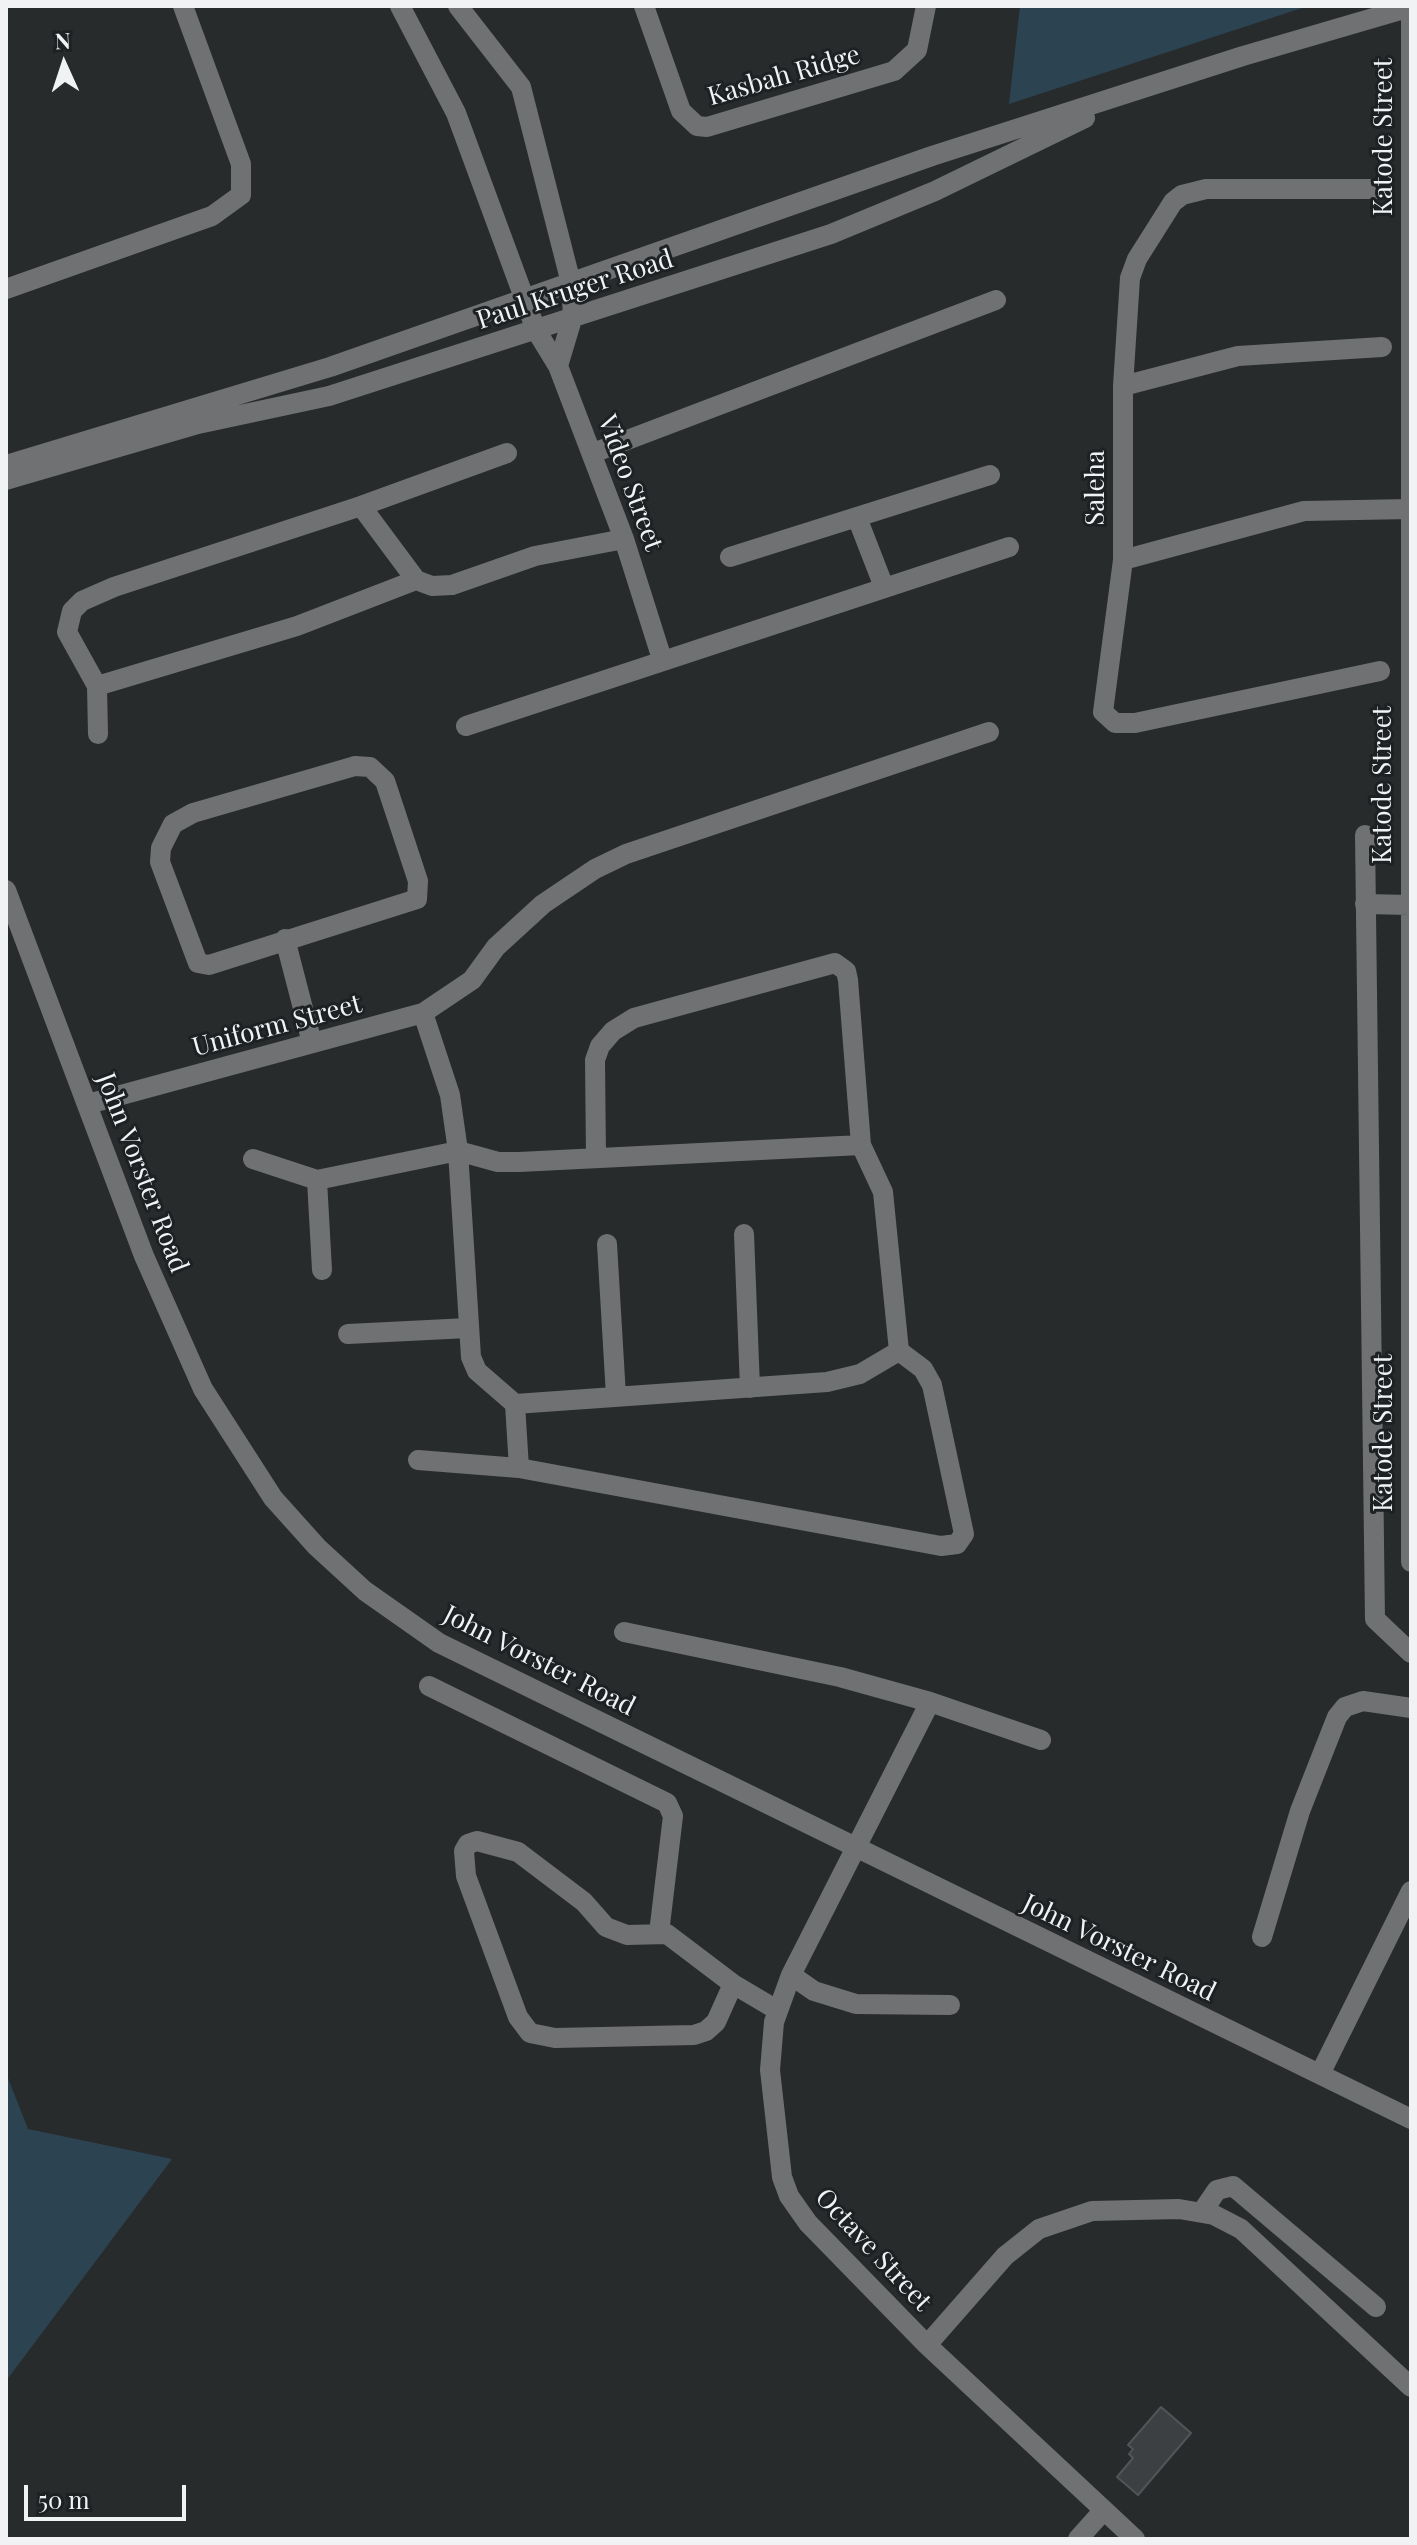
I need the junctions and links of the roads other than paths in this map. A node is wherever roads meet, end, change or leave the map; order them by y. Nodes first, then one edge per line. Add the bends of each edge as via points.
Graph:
1 (183, 6) edge
2 (400, 6) edge
3 (458, 6) edge
4 (644, 6) edge
5 (926, 6) edge
6 (1411, 7) edge
7 (1138, 90) junction
8 (1382, 189) dead end
9 (571, 283) junction
10 (6, 289) edge
11 (525, 299) junction
12 (996, 300) dead end
13 (573, 316) junction
14 (536, 330) junction
15 (1382, 347) dead end
16 (558, 366) junction
17 (1123, 386) junction
18 (507, 453) dead end
19 (593, 453) junction
20 (6, 465) edge
21 (990, 475) dead end
22 (6, 480) edge
23 (361, 506) junction
24 (1410, 509) edge
25 (858, 520) junction
26 (624, 539) junction
27 (1009, 547) dead end
28 (730, 557) dead end
29 (1123, 560) junction
30 (416, 580) junction
31 (884, 587) junction
32 (1410, 598) edge
33 (662, 659) junction
34 (1380, 671) dead end
35 (97, 686) junction
36 (466, 726) dead end
37 (989, 732) dead end
38 (98, 734) dead end
39 (1365, 835) dead end
40 (6, 890) edge
41 (1410, 896) edge
42 (1365, 904) junction
43 (285, 939) junction
44 (423, 1013) junction
45 (312, 1043) junction
46 (88, 1104) junction
47 (861, 1145) junction
48 (458, 1151) junction
49 (596, 1157) junction
50 (253, 1159) dead end
51 (317, 1180) junction
52 (744, 1234) dead end
53 (607, 1244) dead end
54 (322, 1270) dead end
55 (468, 1328) junction
56 (348, 1334) dead end
57 (899, 1351) junction
58 (750, 1388) junction
59 (616, 1396) junction
60 (515, 1404) junction
61 (1411, 1435) edge
62 (418, 1460) dead end
63 (519, 1468) junction
64 (1411, 1562) edge
65 (624, 1632) dead end
66 (1411, 1653) edge
67 (429, 1686) dead end
68 (930, 1702) junction
69 (1411, 1708) edge
70 (1041, 1740) dead end
71 (858, 1849) junction
72 (1411, 1891) edge
73 (659, 1933) junction
74 (1262, 1937) dead end
75 (791, 1975) junction
76 (733, 1984) junction
77 (950, 2005) dead end
78 (777, 2010) junction
79 (1320, 2074) junction
80 (1411, 2119) edge
81 (1202, 2212) junction
82 (1376, 2307) dead end
83 (927, 2345) junction
84 (1411, 2387) edge
85 (1104, 2510) junction
86 (1078, 2539) edge
87 (1135, 2539) edge

1 - 10 street via 241,164 241,195 212,216
2 - 11 street, Video Street via 456,113
3 - 9 street via 521,87
4 - 5 street, Kasbah Ridge via 681,111 697,126 707,127 894,71 917,50
6 - 7 street, Paul Kruger Road
6 - 24 street, Katode Street
7 - 9 street, Paul Kruger Road
7 - 13 street, Paul Kruger Road via 935,191 831,234
8 - 17 street, Saleha via 1206,189 1182,195 1137,259 1130,278
9 - 11 street, Paul Kruger Road
9 - 13 street
11 - 14 street, Video Street
11 - 20 street, Paul Kruger Road via 330,367
12 - 19 street
13 - 14 street, Paul Kruger Road
13 - 16 street
14 - 16 street, Video Street
14 - 22 street, Paul Kruger Road via 329,396 198,424
15 - 17 street via 1238,356
16 - 19 street, Video Street
17 - 29 street, Saleha
18 - 23 street
19 - 26 street, Video Street
21 - 25 street
23 - 30 street
23 - 35 street via 82,601 72,611 67,632
24 - 29 street, Saleha via 1304,511
24 - 32 street, Katode Street
25 - 28 street
25 - 31 street
26 - 30 street via 535,556 452,585
26 - 33 street, Video Street
27 - 31 street
29 - 34 street via 1103,712 1115,723
30 - 35 street via 297,626
31 - 33 street
32 - 41 street, Katode Street
33 - 36 street
35 - 38 street
37 - 44 street, Uniform Street via 595,869 543,904 496,947 472,980
39 - 42 street
40 - 46 street, John Vorster Road
41 - 42 street
41 - 61 street, Katode Street
42 - 66 street via 1375,1619
43 - 43 street via 417,899 418,881 385,781 370,767 345,768 193,813 173,824 166,835 160,862 198,963 209,965
43 - 45 street
44 - 45 street, Uniform Street
44 - 48 street via 450,1095
45 - 46 street, Uniform Street
46 - 71 street, John Vorster Road via 165,1307 203,1389 273,1498 317,1547 365,1591 439,1643
47 - 49 street
47 - 49 street via 848,980 835,963 634,1018 613,1031 595,1060
47 - 57 street via 883,1192
48 - 49 street via 498,1162
48 - 51 street
48 - 55 street
50 - 51 street
51 - 54 street
52 - 58 street
53 - 59 street
55 - 56 street
55 - 60 street via 477,1371
57 - 58 street via 844,1379
57 - 63 street via 923,1369 932,1385 964,1529 957,1544 941,1546
58 - 59 street
59 - 60 street
60 - 63 street
61 - 64 street, Katode Street
62 - 63 street
65 - 68 street via 840,1677
67 - 73 street via 667,1803 673,1816
68 - 70 street
68 - 71 street, Octave Street
69 - 74 street via 1363,1701 1345,1707 1337,1717 1300,1811
71 - 75 street, Octave Street
71 - 79 street, John Vorster Road
72 - 79 street
73 - 76 street via 677,1940
73 - 76 street via 627,1935 606,1927 584,1902 518,1852 477,1841 464,1851 476,1905 518,2017 530,2033 555,2038 694,2035 716,2022
75 - 77 street via 814,1991 856,2004
75 - 78 street, Octave Street
76 - 78 street
78 - 83 street, Octave Street via 770,2070 780,2165 789,2196 808,2223
79 - 80 street, John Vorster Road
81 - 82 street via 1217,2190 1233,2186
81 - 83 street via 1106,2210 1039,2229 1005,2256
81 - 84 street via 1248,2234
83 - 85 street, Octave Street
85 - 86 street
85 - 87 street, Octave Street

